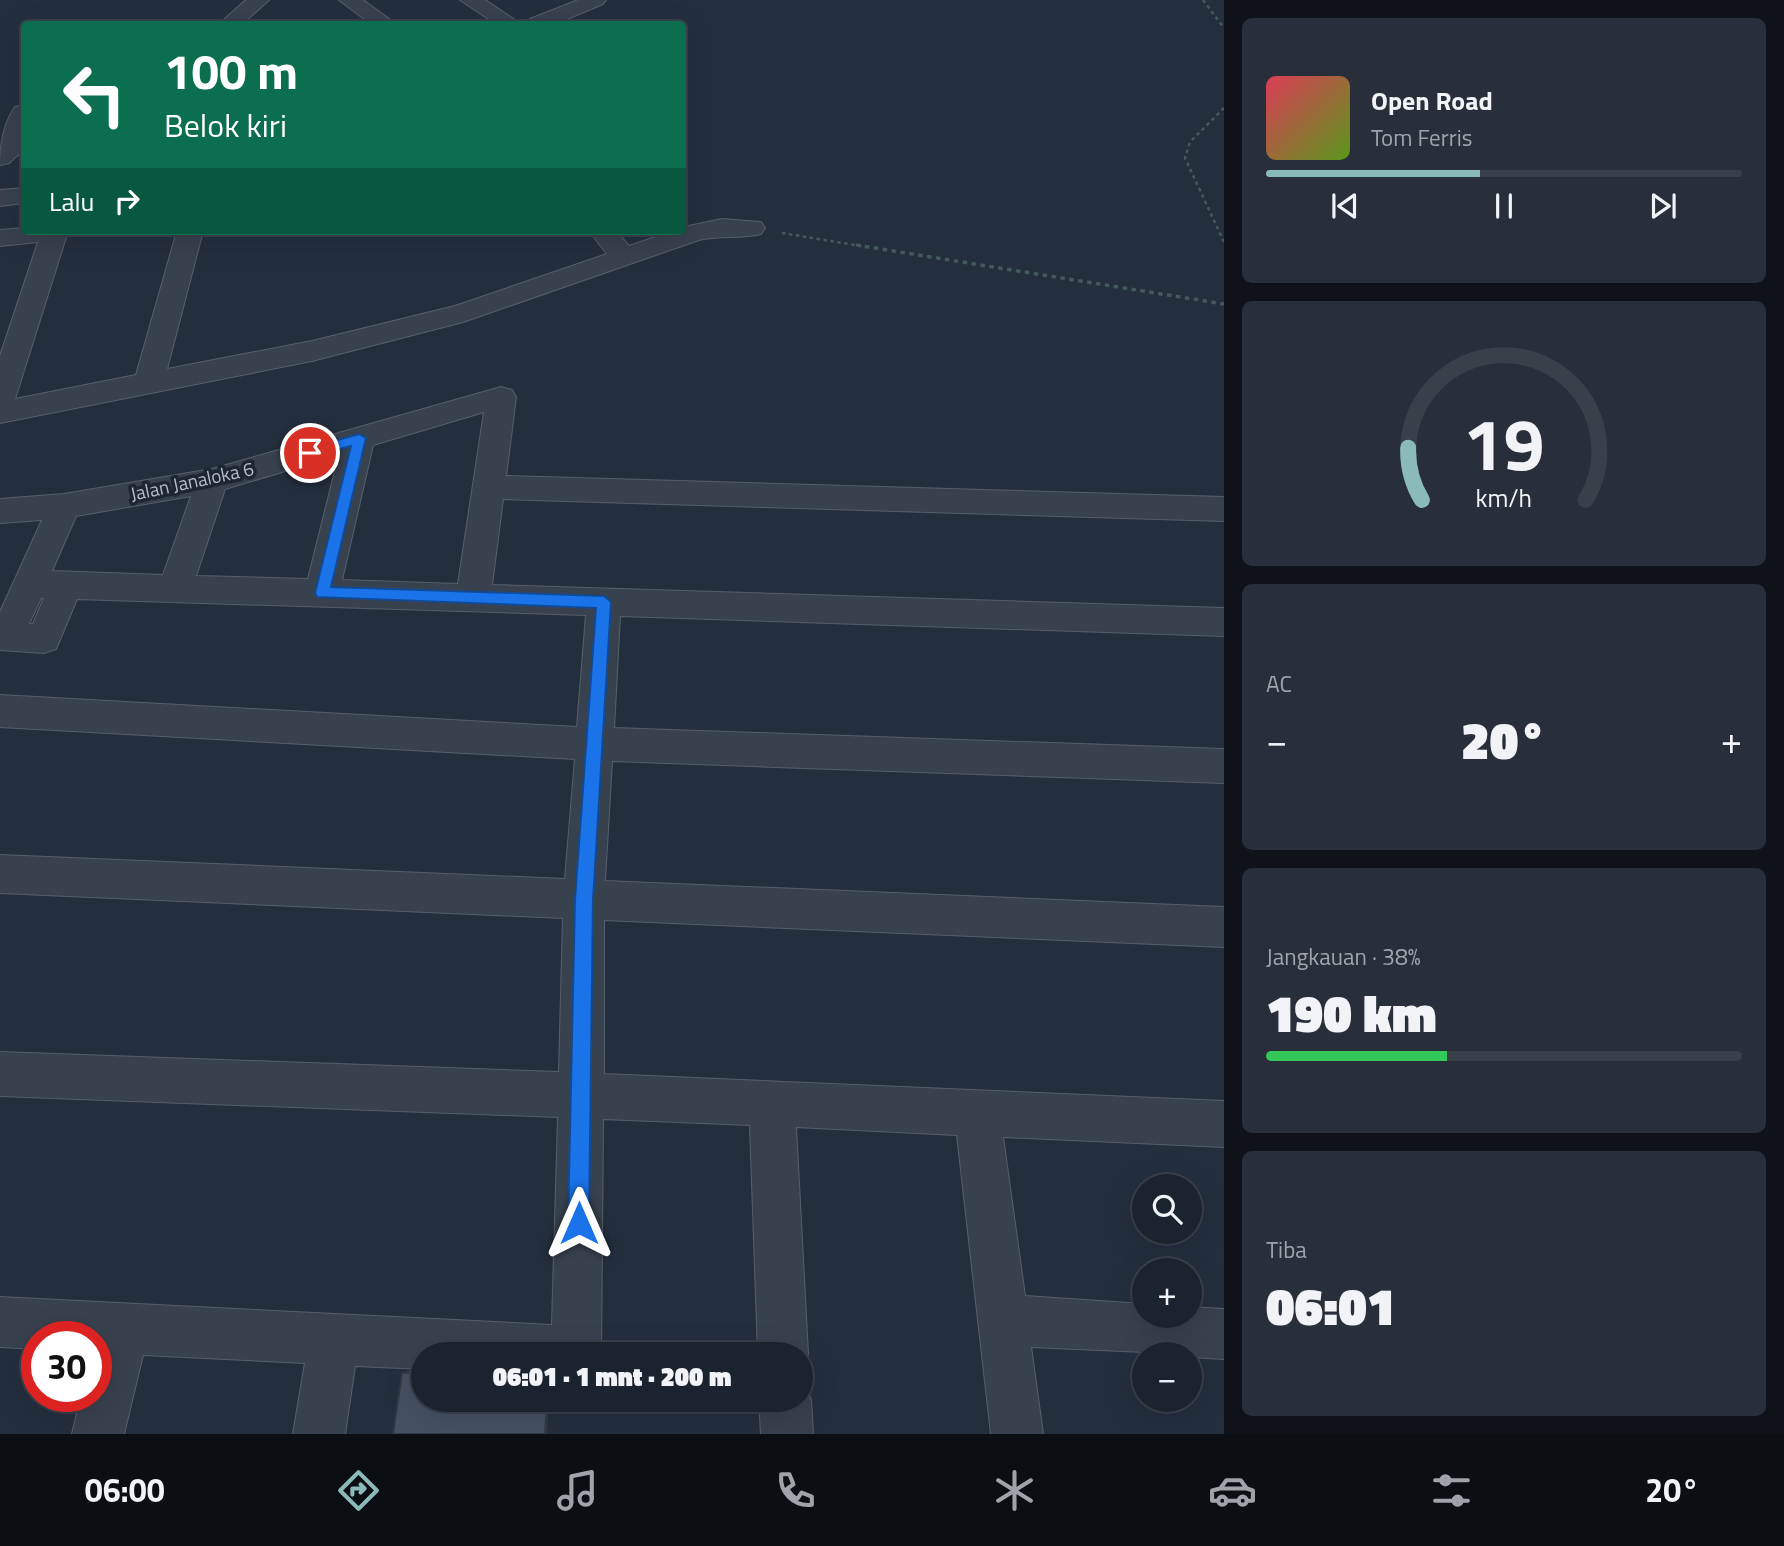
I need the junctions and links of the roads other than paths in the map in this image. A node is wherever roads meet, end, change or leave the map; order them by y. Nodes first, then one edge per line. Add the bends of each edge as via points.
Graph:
1 (349, 0) edge
2 (470, 0) edge
3 (596, 0) edge
4 (258, 8) edge
5 (234, 21) edge
6 (380, 21) edge
7 (505, 21) edge
8 (545, 21) edge
9 (16, 113) edge
10 (0, 158) edge
11 (21, 197) edge
12 (0, 198) edge
13 (752, 228) road end
14 (22, 235) edge
15 (54, 235) edge
16 (189, 235) edge
17 (604, 235) edge
18 (0, 237) edge
19 (624, 258) junction
20 (30, 309) junction
21 (0, 312) edge
22 (149, 383) junction
23 (501, 397) joint
24 (0, 400) edge
25 (0, 412) edge
26 (359, 438) junction
27 (212, 481) junction
28 (488, 487) junction
29 (64, 506) junction
30 (1224, 509) edge
31 (0, 511) edge
32 (30, 583) junction
33 (66, 584) junction
34 (176, 588) junction
35 (322, 593) junction
36 (473, 598) junction
37 (604, 602) junction
38 (1224, 622) edge
39 (0, 710) edge
40 (596, 744) junction
41 (1224, 766) edge
42 (0, 874) edge
43 (584, 900) junction
44 (1224, 927) edge
45 (0, 1074) edge
46 (580, 1095) junction
47 (772, 1104) junction
48 (977, 1113) junction
49 (1224, 1124) edge
50 (1003, 1320) junction
51 (0, 1322) edge
52 (124, 1328) junction
53 (1224, 1334) edge
54 (334, 1339) junction
55 (782, 1342) edge
56 (786, 1412) edge
57 (98, 1434) edge
58 (319, 1434) edge
59 (787, 1434) edge
60 (1017, 1434) edge

1 - 6 street
2 - 7 street
3 - 8 street
4 - 5 street
9 - 10 street via 10,151
11 - 12 street
13 - 19 street via 707,229
14 - 18 street
15 - 20 street
16 - 22 street
17 - 19 street
19 - 22 street via 463,313 312,351
20 - 21 street
20 - 24 street
22 - 25 street
23 - 26 street, Jalan Janaloka 6
23 - 28 street
26 - 27 street, Jalan Janaloka 6
26 - 35 street
27 - 29 street, Jalan Janaloka 6
27 - 34 street
28 - 30 street
28 - 36 street
29 - 31 street, Jalan Janaloka 6
29 - 32 street
32 - 33 street
32 - 33 street via 6,638 44,639
33 - 34 street
34 - 35 street
35 - 36 street
36 - 37 street
37 - 38 street
37 - 40 street
39 - 40 street
40 - 41 street
40 - 43 street
42 - 43 street
43 - 44 street
43 - 46 street
45 - 46 street
46 - 47 street
46 - 54 street via 577,1352
47 - 48 street
47 - 55 street
48 - 49 street
48 - 50 street
50 - 53 street
50 - 60 street
51 - 52 street
52 - 54 street
52 - 57 street
54 - 58 street
56 - 59 street

